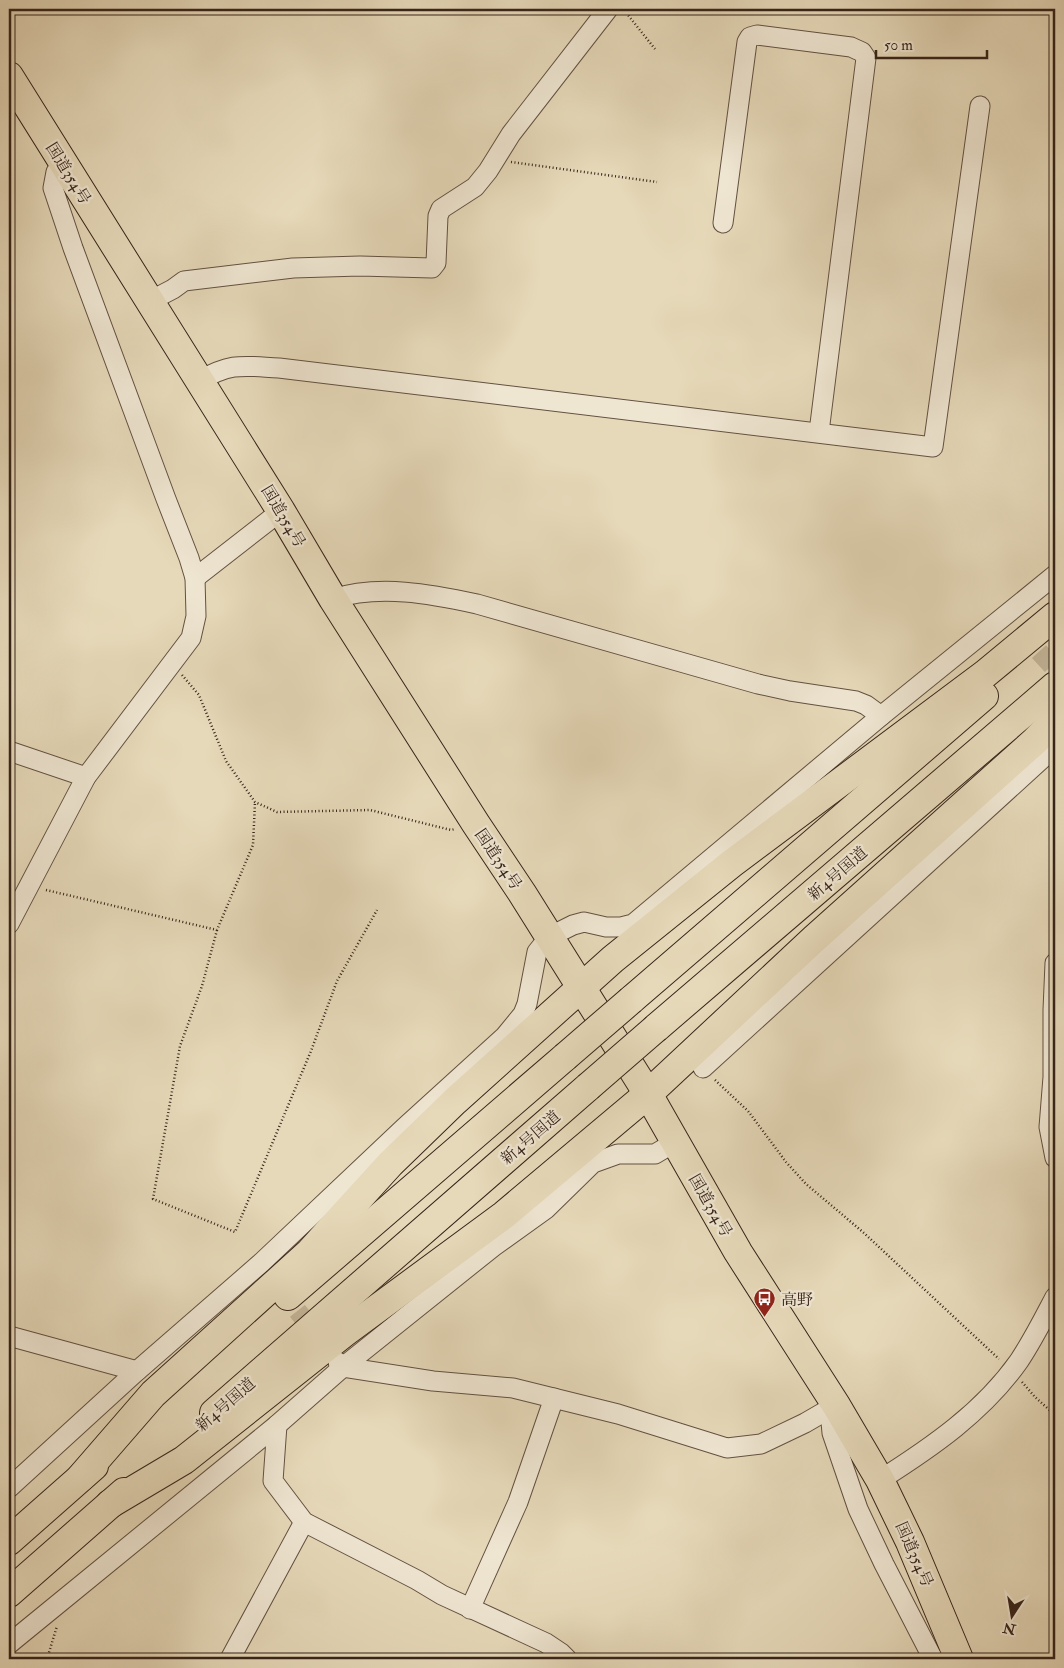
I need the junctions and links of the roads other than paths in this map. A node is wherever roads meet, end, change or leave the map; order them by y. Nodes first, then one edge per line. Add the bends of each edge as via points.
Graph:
1 (608, 9) edge
2 (9, 76) edge
3 (980, 106) dead end
4 (62, 163) junction
5 (722, 223) dead end
6 (150, 300) junction
7 (200, 381) junction
8 (819, 432) junction
9 (281, 511) junction
10 (1055, 575) edge
11 (195, 578) junction
12 (333, 599) junction
13 (1006, 615) junction
14 (1055, 616) edge
15 (1020, 631) tunnel mouth
16 (1055, 634) edge
17 (1055, 686) edge
18 (881, 716) junction
19 (1055, 720) edge
20 (1055, 747) edge
21 (9, 751) edge
22 (86, 777) junction
23 (20, 892) edge
24 (9, 924) edge
25 (550, 937) junction
26 (1055, 962) edge
27 (582, 989) junction
28 (703, 1068) road end
29 (1054, 1077) edge
30 (648, 1094) junction
31 (675, 1142) junction
32 (1055, 1158) edge
33 (1055, 1297) edge
34 (9, 1336) edge
35 (338, 1362) junction
36 (137, 1371) junction
37 (554, 1398) junction
38 (836, 1406) junction
39 (278, 1425) junction
40 (81, 1477) junction
41 (880, 1480) junction
42 (9, 1488) edge
43 (110, 1504) junction
44 (304, 1522) junction
45 (9, 1541) edge
46 (9, 1593) edge
47 (470, 1609) junction
48 (9, 1644) edge
49 (230, 1659) edge
50 (567, 1659) edge
51 (933, 1659) edge
52 (959, 1659) edge

1 - 6 street via 511,134 476,187 440,209 436,263 432,268 360,266 256,272 184,281
2 - 4 highway, 国道354号
3 - 8 street via 934,447
4 - 6 highway, 国道354号
4 - 11 street via 56,172 53,188
5 - 8 street via 750,37 757,35 851,47 862,52 866,58
6 - 7 highway, 国道354号
7 - 8 street via 218,370 237,365 279,368
7 - 9 highway, 国道354号
9 - 11 street
9 - 12 highway, 国道354号
10 - 13 street
11 - 22 street via 196,616 190,638
12 - 18 street via 350,593 435,594 758,684 856,701 866,704
12 - 25 highway, 国道354号
13 - 15 street
13 - 18 street
14 - 27 highway via 985,674 731,864 613,959
16 - 40 highway, bridge
17 - 43 highway, 新4号国道, bridge via 656,1028
18 - 25 street via 633,924 621,928 584,922
19 - 30 highway
20 - 28 street
21 - 22 street
22 - 23 street
23 - 24 street
25 - 27 highway, 国道354号
25 - 36 street via 537,952 527,1004 517,1024 333,1194 265,1268
26 - 29 street
27 - 30 highway, 国道354号
27 - 40 highway via 455,1100 390,1164 309,1253 153,1394
29 - 32 street via 1049,1127
30 - 31 highway, 国道354号
30 - 43 highway via 504,1214 344,1333 184,1460
31 - 35 street via 655,1154 618,1154 593,1163 546,1209
31 - 38 highway, 国道354号 via 738,1252
33 - 41 street via 1037,1333 986,1401 926,1451
34 - 36 street
35 - 37 street via 434,1381 513,1388
35 - 39 street
36 - 42 street
37 - 38 street via 727,1448 761,1444
37 - 47 street via 518,1502
38 - 41 highway, 国道354号
38 - 51 street via 831,1422 832,1433 858,1509
39 - 44 street via 274,1481
39 - 48 street
40 - 45 highway
41 - 52 highway, 国道354号
43 - 46 highway, 新4号国道
44 - 47 street
44 - 49 street
47 - 50 street via 546,1643

